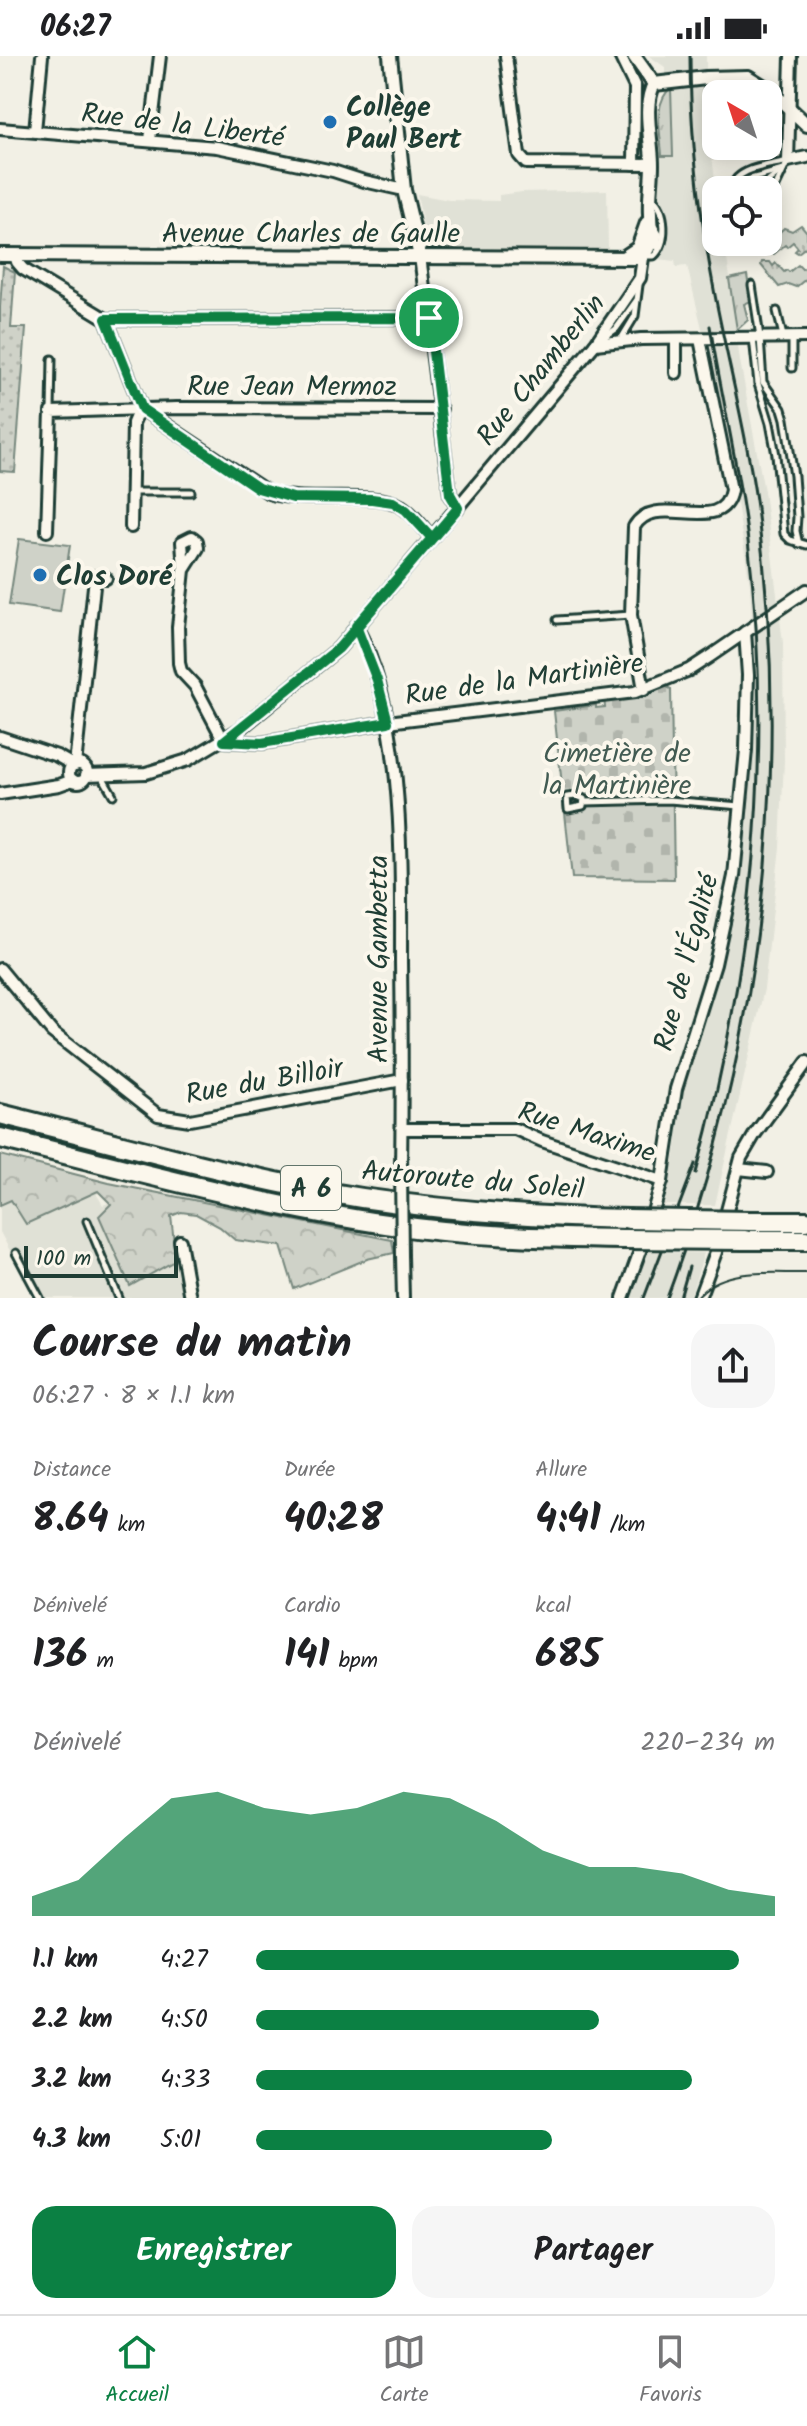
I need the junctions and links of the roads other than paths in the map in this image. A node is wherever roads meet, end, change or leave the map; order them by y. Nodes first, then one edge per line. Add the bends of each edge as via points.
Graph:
1 (42, 56) edge
2 (160, 56) edge
3 (390, 56) edge
4 (506, 56) edge
5 (620, 56) edge
6 (634, 56) edge
7 (791, 56) edge
8 (753, 80) edge
9 (654, 84) junction
10 (782, 101) edge
11 (790, 109) junction
12 (807, 125) edge
13 (0, 129) edge
14 (35, 131) junction
15 (150, 140) junction
16 (807, 157) edge
17 (634, 164) junction
18 (652, 164) junction
19 (786, 166) junction
20 (738, 176) edge
21 (760, 176) edge
22 (775, 176) edge
23 (781, 176) edge
24 (404, 190) junction
25 (651, 198) junction
26 (641, 252) junction
27 (0, 255) edge
28 (15, 255) junction
29 (420, 256) junction
30 (640, 278) junction
31 (752, 285) dead end
32 (636, 300) junction
33 (777, 311) dead end
34 (429, 318) junction
35 (106, 319) junction
36 (756, 337) junction
37 (788, 337) junction
38 (807, 337) edge
39 (676, 339) junction
40 (700, 339) junction
41 (621, 340) junction
42 (595, 344) junction
43 (52, 359) dead end
44 (792, 368) dead end
45 (676, 373) dead end
46 (142, 409) junction
47 (441, 409) junction
48 (51, 412) junction
49 (133, 492) junction
50 (191, 492) dead end
51 (458, 508) junction
52 (131, 527) dead end
53 (47, 531) dead end
54 (432, 538) junction
55 (799, 544) junction
56 (807, 545) edge
57 (184, 570) dead end
58 (95, 577) dead end
59 (807, 590) edge
60 (631, 615) junction
61 (557, 620) dead end
62 (356, 626) junction
63 (745, 632) junction
64 (644, 690) junction
65 (388, 722) junction
66 (0, 737) edge
67 (224, 741) junction
68 (74, 765) junction
69 (86, 775) junction
70 (101, 775) junction
71 (73, 780) junction
72 (0, 794) edge
73 (113, 795) dead end
74 (584, 802) dead end
75 (741, 806) junction
76 (0, 969) edge
77 (807, 1062) edge
78 (402, 1080) junction
79 (0, 1114) edge
80 (402, 1129) junction
81 (0, 1138) edge
82 (738, 1169) junction
83 (767, 1172) dead end
84 (662, 1181) junction
85 (87, 1221) dead end
86 (807, 1221) edge
87 (807, 1240) edge
88 (180, 1241) dead end
89 (16, 1253) dead end
90 (40, 1298) edge
91 (119, 1298) edge
92 (190, 1298) edge
93 (403, 1298) edge
94 (623, 1298) edge
95 (701, 1298) edge

1 - 14 street
2 - 15 street
3 - 24 street
4 - 17 street via 523,160 530,165
5 - 17 street via 635,87
6 - 9 street
7 - 11 street
8 - 9 street via 734,76
9 - 18 street
10 - 11 street
11 - 12 street
11 - 19 street
13 - 14 street, Rue de la Liberté
14 - 15 street, Rue de la Liberté
15 - 24 street, Rue de la Liberté via 263,155
16 - 19 street
17 - 18 street
18 - 25 street
19 - 20 lane
19 - 21 lane
19 - 22 lane
19 - 23 lane
24 - 29 street
25 - 26 street via 650,244
25 - 26 lane via 659,207 664,237 654,256
26 - 29 street, Avenue Charles de Gaulle via 638,258
26 - 30 street, Rue Chamberlin
27 - 28 street, Avenue Charles de Gaulle
28 - 29 street, Avenue Charles de Gaulle
28 - 35 street via 23,269
29 - 34 street
30 - 32 lane
30 - 42 street, Rue Chamberlin
31 - 36 lane
32 - 41 lane via 635,316
32 - 42 lane via 616,329
33 - 37 lane
34 - 35 street
34 - 47 street
35 - 46 street
36 - 37 street
36 - 40 street
36 - 55 lane via 763,382 785,419
36 - 55 lane via 758,384 776,455 784,534
37 - 38 street
37 - 44 lane
39 - 40 street
39 - 41 street
39 - 45 street
40 - 60 street via 730,497 713,512 652,512 637,521 632,532
41 - 42 street
42 - 51 street, Rue Chamberlin
43 - 48 lane
46 - 47 street, Rue Jean Mermoz
46 - 48 street, Rue Jean Mermoz
46 - 49 street via 133,423
46 - 54 street via 269,493 393,502
47 - 51 street via 450,494
48 - 53 street
49 - 50 lane
49 - 52 street
51 - 54 street, Rue Chamberlin
54 - 62 street, Rue Chamberlin
55 - 56 lane
57 - 67 street via 179,663
58 - 68 street
59 - 63 street, Rue de la Martinière
60 - 61 lane
60 - 64 street
62 - 65 street, Avenue Gambetta
62 - 67 street, Rue Chamberlin via 330,657
63 - 64 street, Rue de la Martinière via 689,670
63 - 75 street, Rue de l'Égalité
64 - 65 street, Rue de la Martinière
65 - 67 street, Rue de la Martinière via 262,743
65 - 78 street, Avenue Gambetta via 401,854
66 - 68 street
67 - 70 street, Rue Chamberlin via 146,773
68 - 69 street via 83,766
68 - 71 street via 69,772
69 - 70 street, Rue Chamberlin
69 - 71 street
70 - 73 lane
71 - 72 street
74 - 75 lane
75 - 84 street, Rue de l'Égalité via 725,926 676,1089
76 - 78 street, Rue du Billoir via 52,1032 166,1118 190,1120
77 - 82 street via 747,1145
78 - 80 street, Avenue Gambetta
79 - 86 highway, Autoroute du Soleil / A 6, bridge via 361,1198 491,1213
80 - 84 street, Rue Maxime via 515,1129
80 - 93 street, Avenue Gambetta, bridge
81 - 87 highway, Autoroute du Soleil / A 6, bridge via 342,1217 482,1235
82 - 83 street
82 - 95 street
84 - 94 street, Rue de l'Égalité
85 - 91 lane
88 - 92 street
89 - 90 lane

